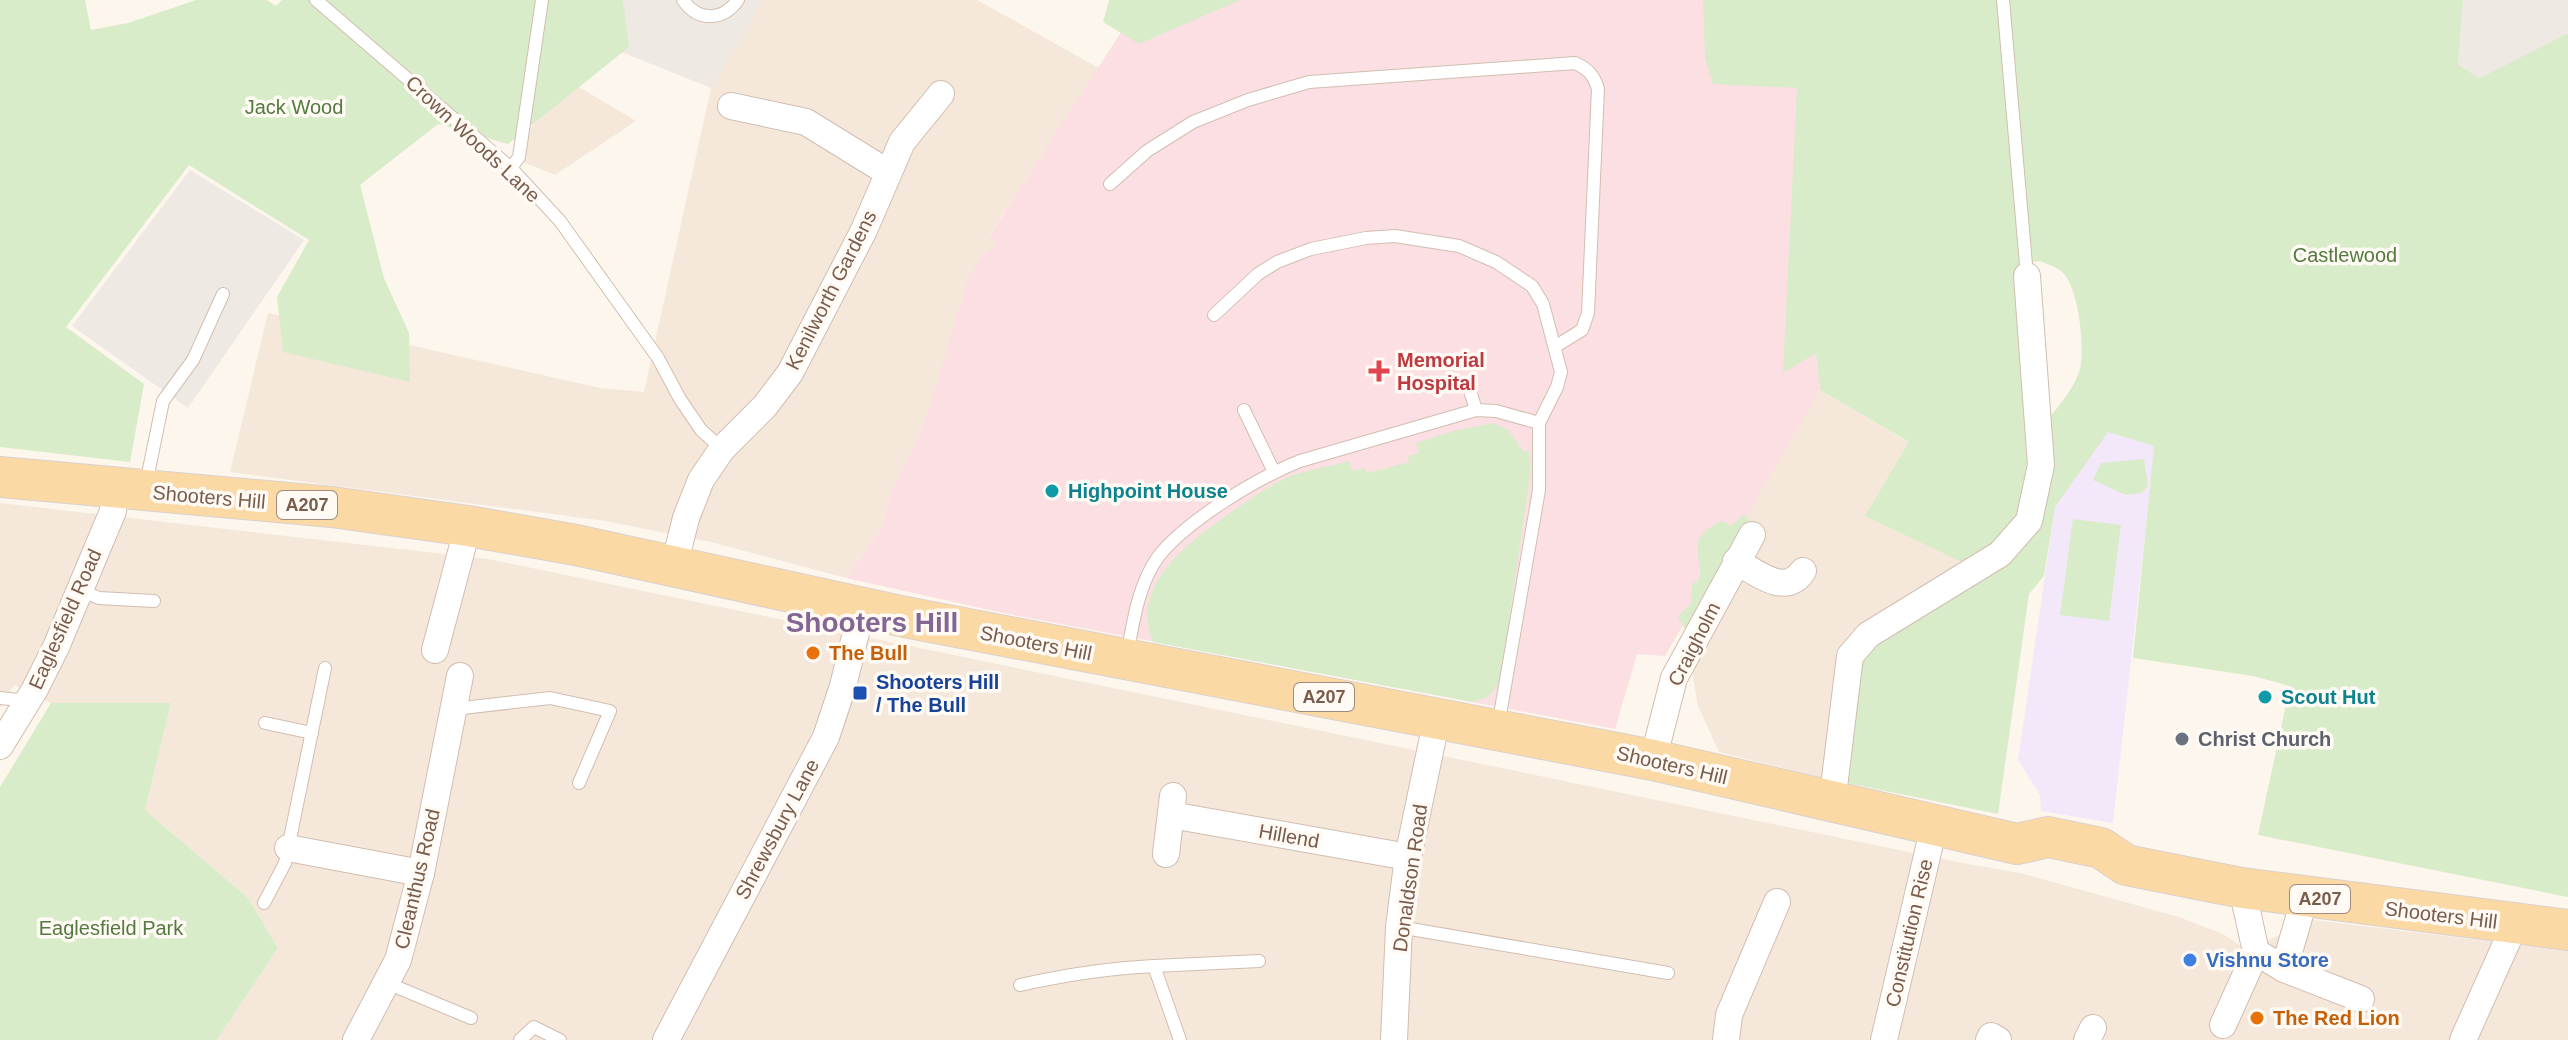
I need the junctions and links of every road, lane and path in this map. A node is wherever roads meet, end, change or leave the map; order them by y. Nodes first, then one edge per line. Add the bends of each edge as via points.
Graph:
1 (316, 0) edge
2 (542, 0) edge
3 (683, 0) edge
4 (738, 0) edge
5 (2003, 0) edge
6 (941, 94) dead end
7 (731, 106) dead end
8 (511, 168) junction
9 (887, 172) junction
10 (1110, 184) dead end
11 (2027, 276) joint
12 (223, 294) dead end
13 (1214, 315) dead end
14 (1556, 346) junction
15 (1468, 384) dead end
16 (1244, 410) dead end
17 (1476, 410) junction
18 (1539, 423) junction
19 (722, 449) junction
20 (1274, 472) junction
21 (0, 477) edge
22 (130, 489) junction
23 (468, 526) junction
24 (1752, 535) dead end
25 (1736, 561) junction
26 (674, 566) junction
27 (1803, 571) dead end
28 (80, 590) junction
29 (154, 601) dead end
30 (862, 608) junction
31 (435, 650) dead end
32 (1126, 660) junction
33 (325, 668) dead end
34 (460, 676) dead end
35 (0, 698) edge
36 (28, 701) junction
37 (454, 709) junction
38 (1437, 718) junction
39 (265, 723) dead end
40 (1498, 729) junction
41 (312, 733) junction
42 (0, 746) edge
43 (1653, 760) junction
44 (579, 783) dead end
45 (1832, 803) junction
46 (1934, 826) junction
47 (288, 848) junction
48 (1166, 854) dead end
49 (1408, 857) junction
50 (421, 873) junction
51 (2242, 888) junction
52 (2305, 897) junction
53 (1777, 902) dead end
54 (264, 903) dead end
55 (2515, 924) junction
56 (1399, 927) junction
57 (2568, 930) edge
58 (2256, 952) junction
59 (1259, 961) dead end
60 (1154, 966) junction
61 (2284, 969) junction
62 (1668, 973) dead end
63 (387, 983) junction
64 (1020, 985) dead end
65 (2361, 999) dead end
66 (471, 1018) dead end
67 (2223, 1025) dead end
68 (356, 1040) edge
69 (520, 1040) edge
70 (560, 1040) edge
71 (666, 1040) edge
72 (1180, 1040) edge
73 (1394, 1040) edge
74 (1726, 1040) edge
75 (1884, 1040) edge
76 (1989, 1040) edge
77 (1998, 1040) edge
78 (2463, 1040) edge

1 - 8 lane, Crown Woods Lane
2 - 8 lane via 519,157
3 - 4 lane via 700,15 715,17
5 - 11 lane
6 - 9 street, Kenilworth Gardens via 902,142
7 - 9 street via 806,122
8 - 19 lane, Crown Woods Lane via 560,221 658,358 701,430
9 - 19 street, Kenilworth Gardens via 864,230 790,373
10 - 14 lane via 1147,151 1193,122 1309,82 1575,63 1594,77 1598,89 1588,313 1582,330
11 - 45 street via 2041,465 2029,521 2000,554 1868,635 1850,656
12 - 22 lane via 193,360 163,401
13 - 14 lane via 1277,262 1339,242 1395,236 1459,246 1514,272 1543,304
14 - 18 lane via 1561,372
15 - 17 lane
16 - 20 lane
17 - 18 lane
17 - 20 lane
18 - 40 lane via 1539,490
19 - 26 street, Kenilworth Gardens via 701,480
20 - 32 lane via 1187,528 1158,558 1140,597
21 - 22 main road, Shooters Hill / A207
22 - 23 main road, Shooters Hill / A207 via 332,507
22 - 28 street, Eaglesfield Road via 113,511
23 - 26 main road, Shooters Hill / A207
23 - 31 street
24 - 25 street, Craigholm
25 - 27 street via 1782,584 1795,581
25 - 43 street, Craigholm via 1674,678
26 - 30 main road, Shooters Hill / A207
28 - 29 lane via 99,598
28 - 36 street, Eaglesfield Road
30 - 32 main road, Shooters Hill / A207
30 - 71 street, Shrewsbury Lane via 826,737
32 - 38 main road, Shooters Hill / A207
33 - 41 lane
34 - 37 street, Cleanthus Road
35 - 36 lane
36 - 42 street, Eaglesfield Road
37 - 44 lane via 550,698 610,711
37 - 50 street, Cleanthus Road
38 - 40 main road, Shooters Hill / A207
38 - 49 street, Donaldson Road
39 - 41 lane
40 - 43 main road, Shooters Hill / A207
41 - 47 lane
43 - 45 main road, Shooters Hill / A207
45 - 46 main road, Shooters Hill / A207
46 - 51 main road, Shooters Hill / A207 via 2017,844 2048,837 2101,848 2126,865
46 - 75 street, Constitution Rise
47 - 50 street
47 - 54 lane
48 - 49 street, Hillend via 1172,806
49 - 56 street, Donaldson Road
50 - 63 street, Cleanthus Road
51 - 52 main road, Shooters Hill / A207
51 - 58 street
52 - 55 main road, Shooters Hill / A207
52 - 61 street
53 - 74 street via 1729,1015
55 - 57 main road, Shooters Hill / A207
55 - 78 street
56 - 62 lane
56 - 73 street, Donaldson Road
58 - 61 street
58 - 67 street
59 - 60 lane
60 - 64 lane
60 - 72 lane
61 - 65 street
63 - 66 lane
63 - 68 street, Cleanthus Road
69 - 70 lane via 534,1027
76 - 77 street

